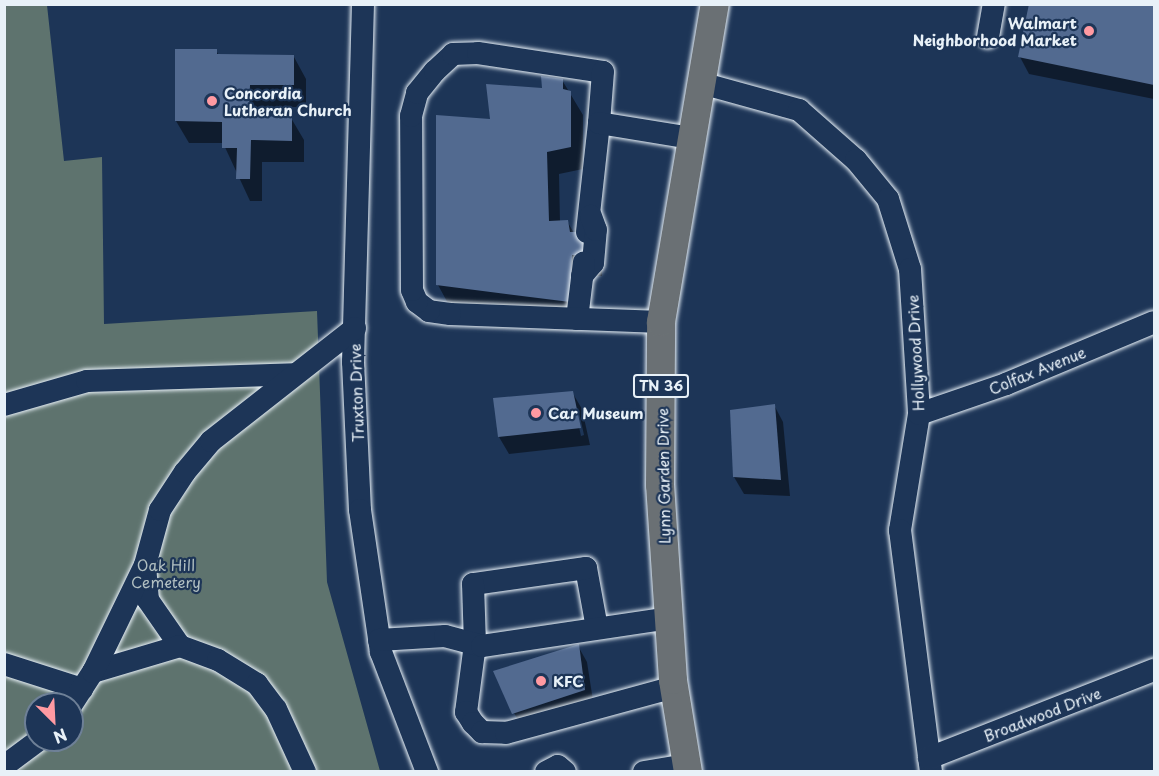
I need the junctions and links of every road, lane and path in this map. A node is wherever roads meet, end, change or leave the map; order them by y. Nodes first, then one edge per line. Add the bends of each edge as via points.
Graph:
1 (363, 4) edge
2 (715, 4) edge
3 (994, 4) edge
4 (988, 37) dead end
5 (701, 83) junction
6 (598, 123) junction
7 (692, 138) junction
8 (577, 319) junction
9 (661, 322) junction
10 (1155, 322) edge
11 (355, 328) junction
12 (294, 374) junction
13 (4, 405) edge
14 (919, 414) junction
15 (145, 565) junction
16 (669, 618) junction
17 (597, 628) junction
18 (380, 640) junction
19 (475, 644) junction
20 (180, 646) junction
21 (4, 664) edge
22 (1155, 670) edge
23 (674, 687) junction
24 (82, 689) edge
25 (24, 751) edge
26 (930, 765) edge
27 (4, 766) edge
28 (687, 768) edge
29 (305, 771) edge
30 (428, 771) edge
31 (546, 771) edge
32 (565, 771) edge
33 (644, 771) edge

1 - 11 street, Truxton Drive
2 - 5 main road, Lynn Garden Drive / TN 36
3 - 4 street
5 - 7 main road, Lynn Garden Drive / TN 36
5 - 14 street, Hollywood Drive via 799,110 856,160 888,199 910,269
6 - 7 street
6 - 8 street via 588,222 596,230 593,263 583,265
6 - 8 street via 603,72 478,53 453,54 435,70 417,93 411,116 412,290 417,302 429,311 450,314
7 - 9 main road, Lynn Garden Drive / TN 36
8 - 9 street
9 - 16 main road, Lynn Garden Drive / TN 36 via 660,485
10 - 14 street, Colfax Avenue via 1006,384
11 - 12 street
11 - 18 street, Truxton Drive via 360,510
12 - 13 street via 87,381
12 - 15 street via 211,441 185,472 160,510
14 - 26 street, Hollywood Drive via 900,530
15 - 20 street via 148,600
15 - 24 street
16 - 17 street
16 - 23 main road, Lynn Garden Drive / TN 36
17 - 19 street
17 - 19 street via 586,568 473,584
18 - 19 street via 445,636
18 - 30 street, Truxton Drive
19 - 23 street via 466,712 482,732 506,733
20 - 24 street
20 - 29 street via 218,660 256,684 276,709
21 - 24 street
22 - 26 street, Broadwood Drive
23 - 28 main road, Lynn Garden Drive / TN 36
25 - 27 street
28 - 33 street
31 - 32 street via 558,766

